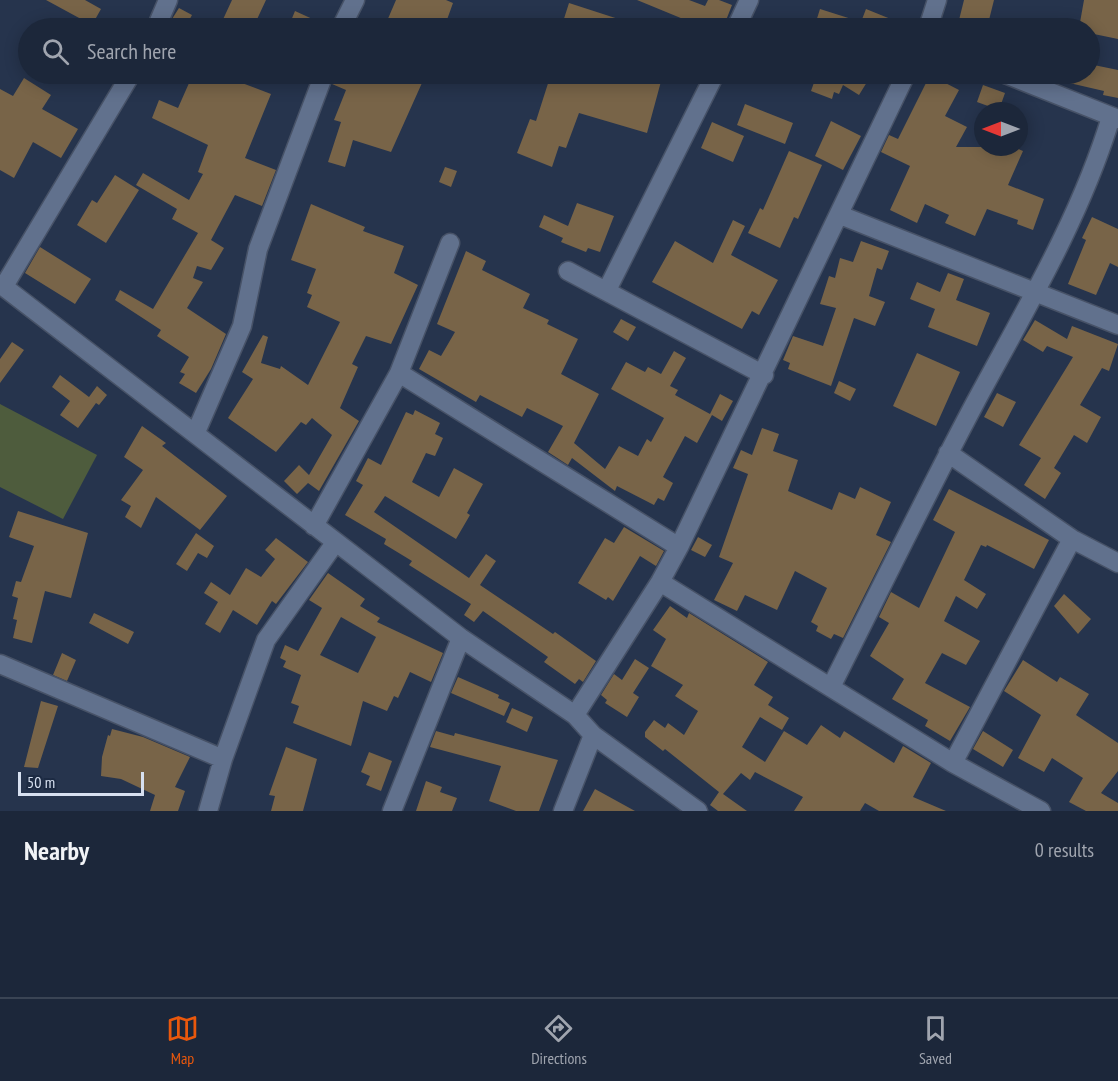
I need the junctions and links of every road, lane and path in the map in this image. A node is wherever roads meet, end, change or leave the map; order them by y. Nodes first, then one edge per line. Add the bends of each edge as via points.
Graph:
1 (168, 0) edge
2 (355, 0) edge
3 (749, 0) edge
4 (937, 0) edge
5 (160, 18) edge
6 (346, 18) edge
7 (741, 18) edge
8 (931, 18) edge
9 (125, 84) edge
10 (320, 84) edge
11 (710, 84) edge
12 (901, 84) edge
13 (1030, 84) edge
14 (1114, 118) edge
15 (840, 215) junction
16 (450, 243) dead end
17 (568, 271) dead end
18 (2, 285) edge
19 (607, 290) junction
20 (1034, 293) junction
21 (1118, 324) edge
22 (399, 373) junction
23 (764, 375) junction
24 (196, 432) junction
25 (948, 453) junction
26 (314, 526) junction
27 (1072, 539) junction
28 (335, 543) junction
29 (679, 547) junction
30 (1118, 562) edge
31 (660, 582) junction
32 (460, 638) junction
33 (0, 664) edge
34 (831, 687) junction
35 (574, 715) junction
36 (593, 735) junction
37 (223, 759) junction
38 (953, 763) junction
39 (208, 811) edge
40 (392, 811) edge
41 (563, 811) edge
42 (698, 811) edge
43 (1041, 811) edge

1 - 5 street
2 - 6 street
3 - 7 street
4 - 8 street
9 - 18 street
10 - 24 street via 258,249 242,326
11 - 19 street
12 - 15 street
13 - 14 street
14 - 20 street via 1084,196
15 - 20 street
15 - 23 street
16 - 22 street
17 - 19 street
18 - 24 street
19 - 23 street
20 - 21 street
20 - 25 street
22 - 26 street
22 - 29 street
23 - 29 street
24 - 26 street
25 - 27 street
25 - 34 street
26 - 28 street
27 - 30 street
27 - 38 street
28 - 32 street
28 - 37 street via 266,640
29 - 31 street
31 - 34 street
31 - 35 street
32 - 35 street
32 - 40 street
33 - 37 street
34 - 38 street
35 - 36 street
36 - 41 street
36 - 42 street
37 - 39 street
38 - 43 street

